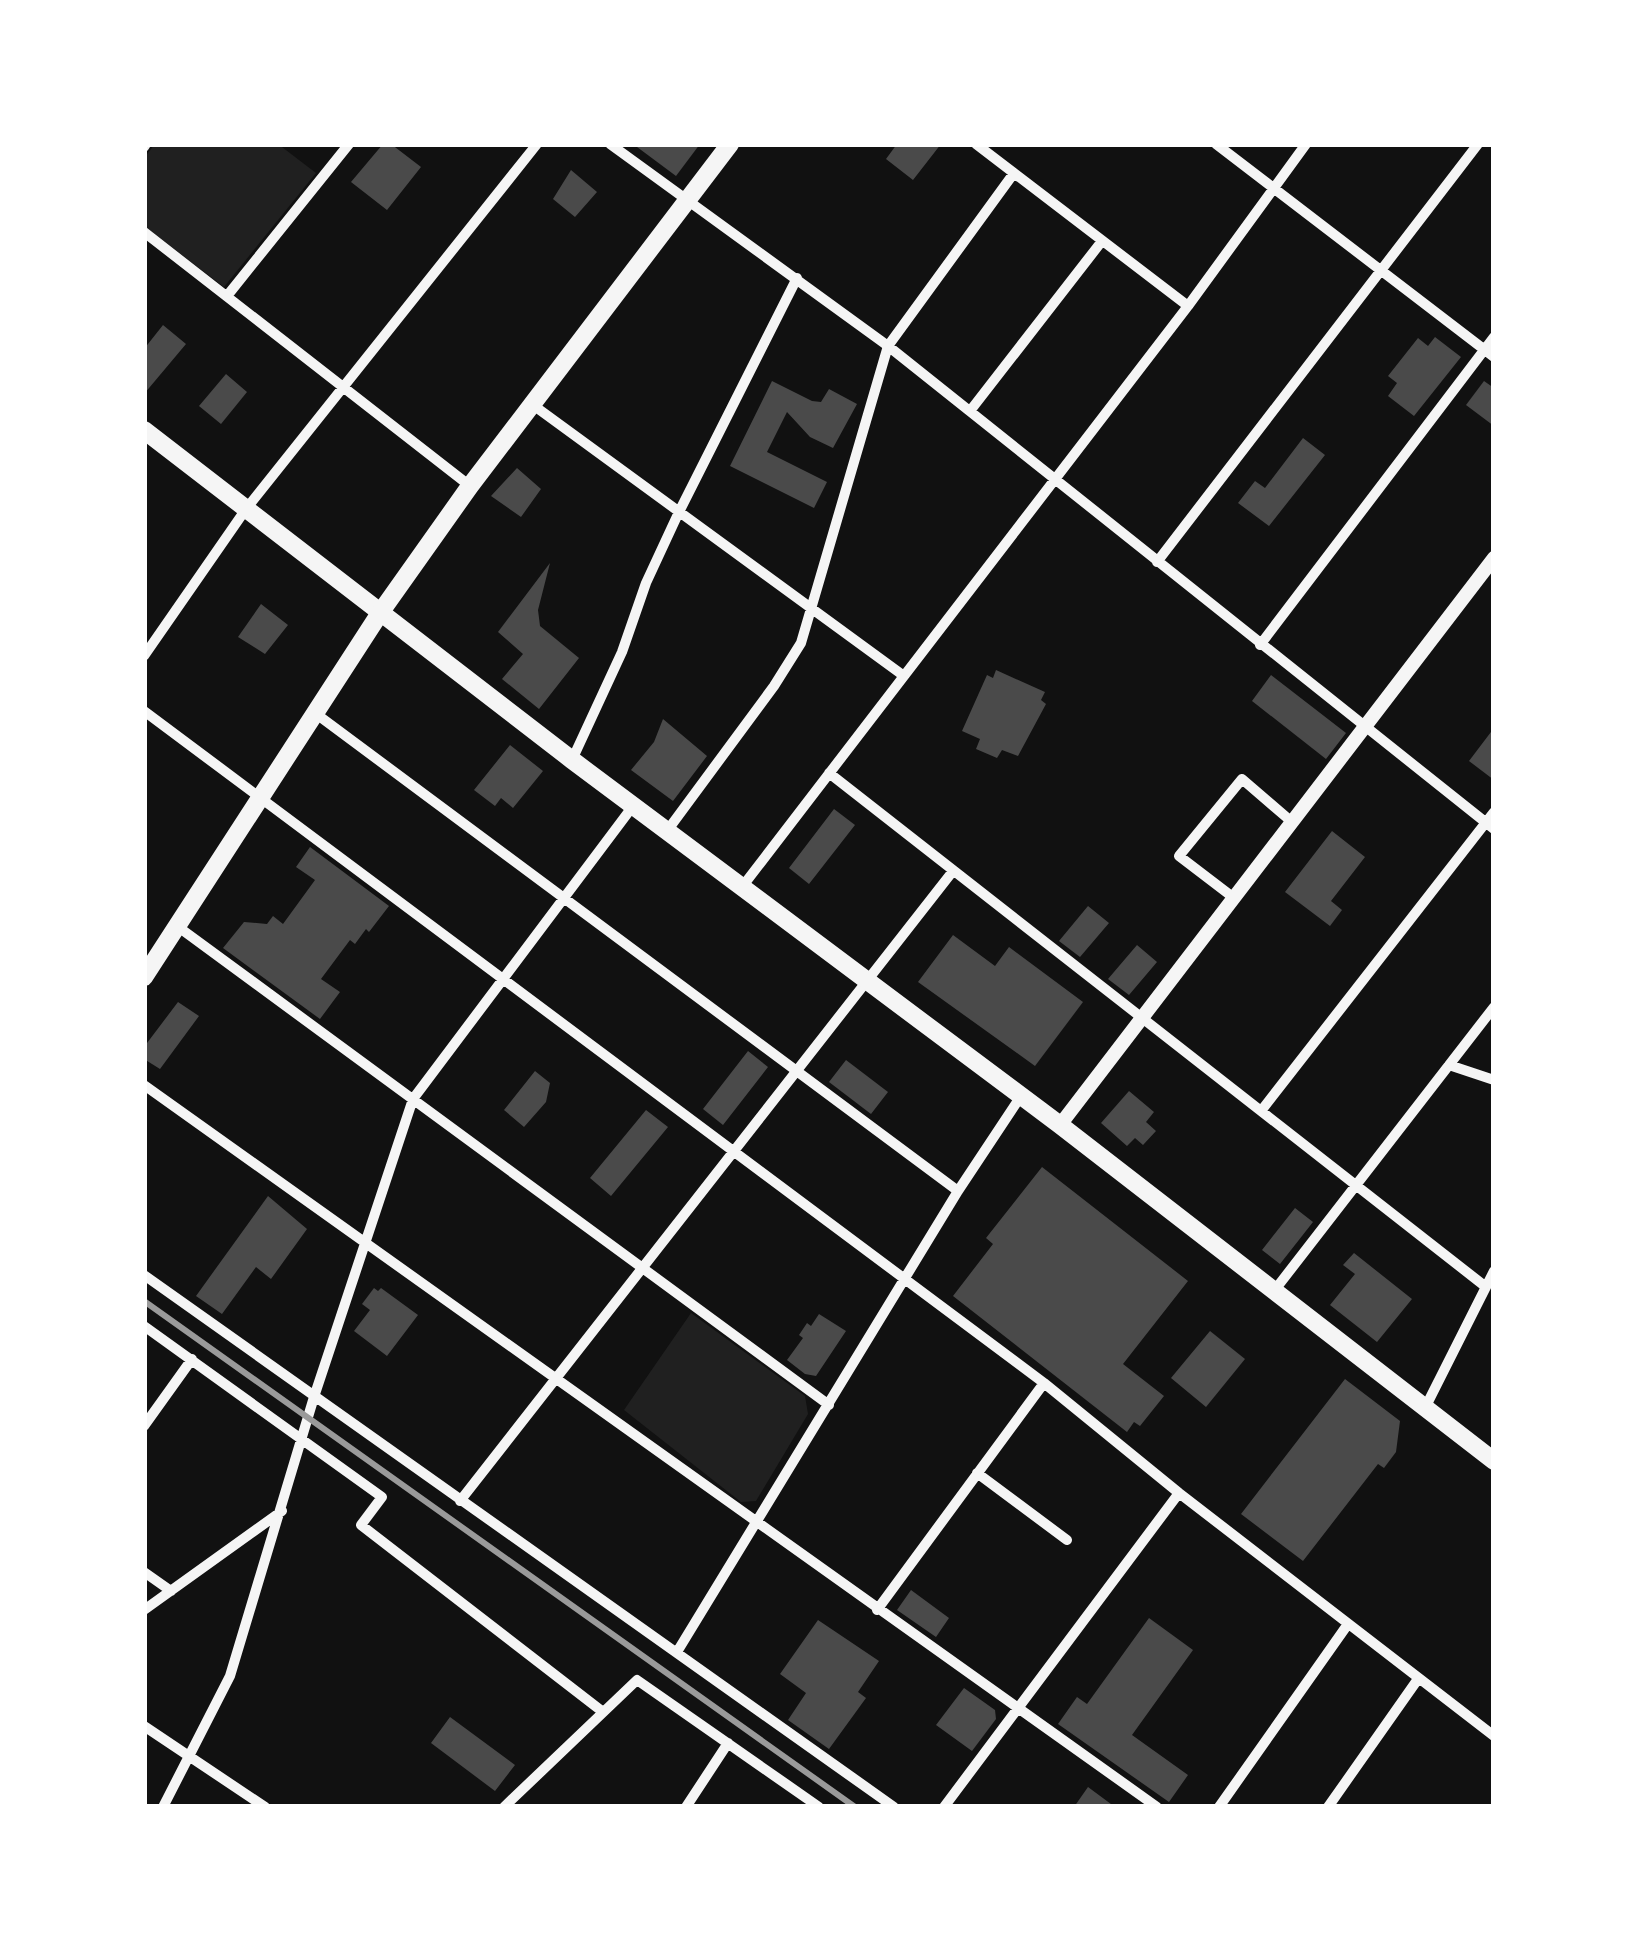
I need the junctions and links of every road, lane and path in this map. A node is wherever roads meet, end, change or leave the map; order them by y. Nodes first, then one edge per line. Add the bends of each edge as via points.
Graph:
1 (349, 144) edge
2 (537, 144) edge
3 (610, 144) edge
4 (730, 144) edge
5 (976, 144) edge
6 (1216, 144) edge
7 (1306, 144) edge
8 (1478, 144) edge
9 (1014, 173) junction
10 (1272, 186) junction
11 (686, 201) junction
12 (144, 232) edge
13 (1102, 241) junction
14 (1381, 271) junction
15 (796, 278) junction
16 (227, 296) junction
17 (1187, 306) junction
18 (1494, 338) edge
19 (888, 346) junction
20 (1489, 353) edge
21 (343, 385) junction
22 (533, 405) junction
23 (970, 412) junction
24 (144, 430) edge
25 (1055, 479) junction
26 (470, 486) junction
27 (246, 509) junction
28 (678, 514) junction
29 (1494, 558) edge
30 (1157, 562) junction
31 (810, 609) junction
32 (380, 613) junction
33 (144, 625) edge
34 (157, 635) junction
35 (1260, 645) junction
36 (144, 656) edge
37 (904, 676) junction
38 (144, 711) edge
39 (315, 713) junction
40 (1364, 729) junction
41 (572, 760) junction
42 (829, 773) junction
43 (261, 798) junction
44 (633, 806) junction
45 (1491, 821) edge
46 (1292, 822) junction
47 (667, 831) junction
48 (953, 871) junction
49 (742, 887) junction
50 (563, 898) junction
51 (1234, 898) junction
52 (177, 926) junction
53 (144, 977) edge
54 (502, 980) junction
55 (867, 981) junction
56 (1494, 1007) edge
57 (1142, 1018) junction
58 (1449, 1065) junction
59 (794, 1071) junction
60 (1494, 1080) edge
61 (144, 1085) edge
62 (1021, 1096) junction
63 (413, 1099) junction
64 (1261, 1112) junction
65 (1060, 1125) junction
66 (731, 1152) junction
67 (1357, 1186) junction
68 (958, 1190) junction
69 (365, 1244) junction
70 (641, 1267) junction
71 (1494, 1271) edge
72 (144, 1275) edge
73 (906, 1279) junction
74 (1486, 1287) junction
75 (1274, 1291) junction
76 (144, 1325) edge
77 (192, 1359) junction
78 (553, 1378) junction
79 (1044, 1383) junction
80 (314, 1397) junction
81 (829, 1405) junction
82 (1425, 1408) junction
83 (144, 1426) edge
84 (303, 1438) junction
85 (1494, 1461) edge
86 (977, 1474) junction
87 (1179, 1493) junction
88 (460, 1501) junction
89 (282, 1511) junction
90 (756, 1524) junction
91 (1067, 1540) dead end
92 (144, 1572) edge
93 (171, 1591) junction
94 (144, 1610) edge
95 (877, 1610) junction
96 (1348, 1624) junction
97 (677, 1652) junction
98 (1418, 1679) junction
99 (1016, 1707) junction
100 (603, 1712) junction
101 (144, 1726) edge
102 (1494, 1736) edge
103 (728, 1743) junction
104 (188, 1754) junction
105 (163, 1807) edge
106 (266, 1807) edge
107 (504, 1807) edge
108 (686, 1807) edge
109 (819, 1807) edge
110 (894, 1807) edge
111 (944, 1807) edge
112 (1157, 1807) edge
113 (1219, 1807) edge
114 (1328, 1807) edge

1 - 16 street
2 - 21 street
3 - 11 street
4 - 11 main road
5 - 9 street
6 - 10 street
7 - 10 street
8 - 14 street
9 - 13 street
9 - 19 street
10 - 14 street
10 - 17 street
11 - 15 street
11 - 22 main road
12 - 16 street
13 - 17 street
13 - 23 street
14 - 20 street
14 - 30 street
15 - 19 street
15 - 28 street
16 - 21 street
17 - 25 street
18 - 20 street
19 - 23 street
19 - 31 street
20 - 35 street
21 - 26 street
21 - 27 street
22 - 26 main road
22 - 28 street
23 - 25 street
24 - 27 main road
25 - 30 street
25 - 37 street
26 - 32 main road
27 - 32 main road
27 - 34 street
28 - 31 street
28 - 41 street
29 - 40 street
30 - 35 street
31 - 37 street
31 - 47 street via 801,643 774,686
32 - 39 main road
32 - 41 main road
33 - 34 street
34 - 36 street
35 - 40 street
37 - 42 street
38 - 43 street
39 - 43 main road
39 - 50 street
40 - 45 street
40 - 46 street
41 - 44 main road
42 - 48 street
42 - 49 street
43 - 52 main road
43 - 54 street
44 - 47 main road
44 - 50 street
45 - 64 street
46 - 51 street
46 - 51 street via 1242,779 1179,856
47 - 49 main road
48 - 55 street
48 - 57 street
49 - 55 main road
50 - 54 street
50 - 59 street
51 - 57 street
52 - 53 main road
52 - 63 street
54 - 63 street
54 - 66 street
55 - 59 street
55 - 62 main road
56 - 58 street
57 - 64 street
57 - 65 street
58 - 60 street
58 - 67 street
59 - 66 street
59 - 68 street
61 - 69 street
62 - 65 main road
62 - 68 street
63 - 69 street
63 - 70 street
64 - 67 street
65 - 75 main road
66 - 70 street
66 - 73 street
67 - 74 street
67 - 75 street
68 - 73 street
69 - 78 street
69 - 80 street
70 - 78 street
70 - 81 street
71 - 74 street
72 - 80 street
73 - 79 street
73 - 81 street
74 - 82 street
75 - 82 main road
76 - 77 street
77 - 83 street
77 - 84 street
78 - 88 street
78 - 90 street
79 - 86 street
79 - 87 street
80 - 84 street
80 - 88 street
81 - 90 street
82 - 85 main road
84 - 89 street
84 - 100 street via 382,1497 361,1525
86 - 91 street
86 - 95 street
87 - 96 street
87 - 99 street
88 - 97 street
89 - 93 street
89 - 104 street via 230,1676
90 - 95 street
90 - 97 street
92 - 93 street
93 - 94 street
95 - 99 street
96 - 98 street
96 - 113 street
97 - 110 street
98 - 102 street
98 - 114 street
99 - 111 street
99 - 112 street
100 - 103 street via 638,1680
100 - 107 street
101 - 104 street
103 - 108 street
103 - 109 street
104 - 105 street
104 - 106 street

